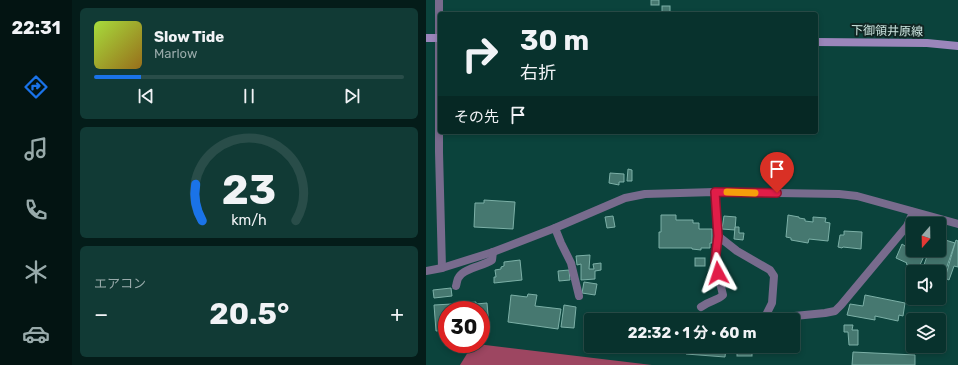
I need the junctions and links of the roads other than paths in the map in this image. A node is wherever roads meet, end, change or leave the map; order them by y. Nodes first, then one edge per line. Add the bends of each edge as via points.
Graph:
1 (439, 0) edge
2 (439, 12) edge
3 (426, 38) edge
4 (438, 38) edge
5 (818, 42) edge
6 (958, 46) edge
7 (439, 134) edge
8 (715, 192) junction
9 (912, 212) junction
10 (958, 224) edge
11 (556, 228) junction
12 (718, 236) junction
13 (493, 252) junction
14 (442, 268) junction
15 (426, 271) edge
16 (456, 286) dead end
17 (579, 296) dead end
18 (701, 307) dead end
19 (766, 313) edge
20 (800, 316) edge

1 - 2 street
3 - 4 main road
5 - 6 main road, 下御領井原線 via 927,43
7 - 14 street
8 - 9 street via 839,194 857,196
8 - 11 street via 645,194 625,198
8 - 12 street
9 - 10 street
9 - 20 street via 907,226 835,311
11 - 13 street
11 - 17 street via 571,263
12 - 18 street via 715,262 723,295
12 - 19 street via 770,270 774,276 772,303
13 - 14 street
13 - 16 street via 492,260 488,263 462,272
14 - 15 street

